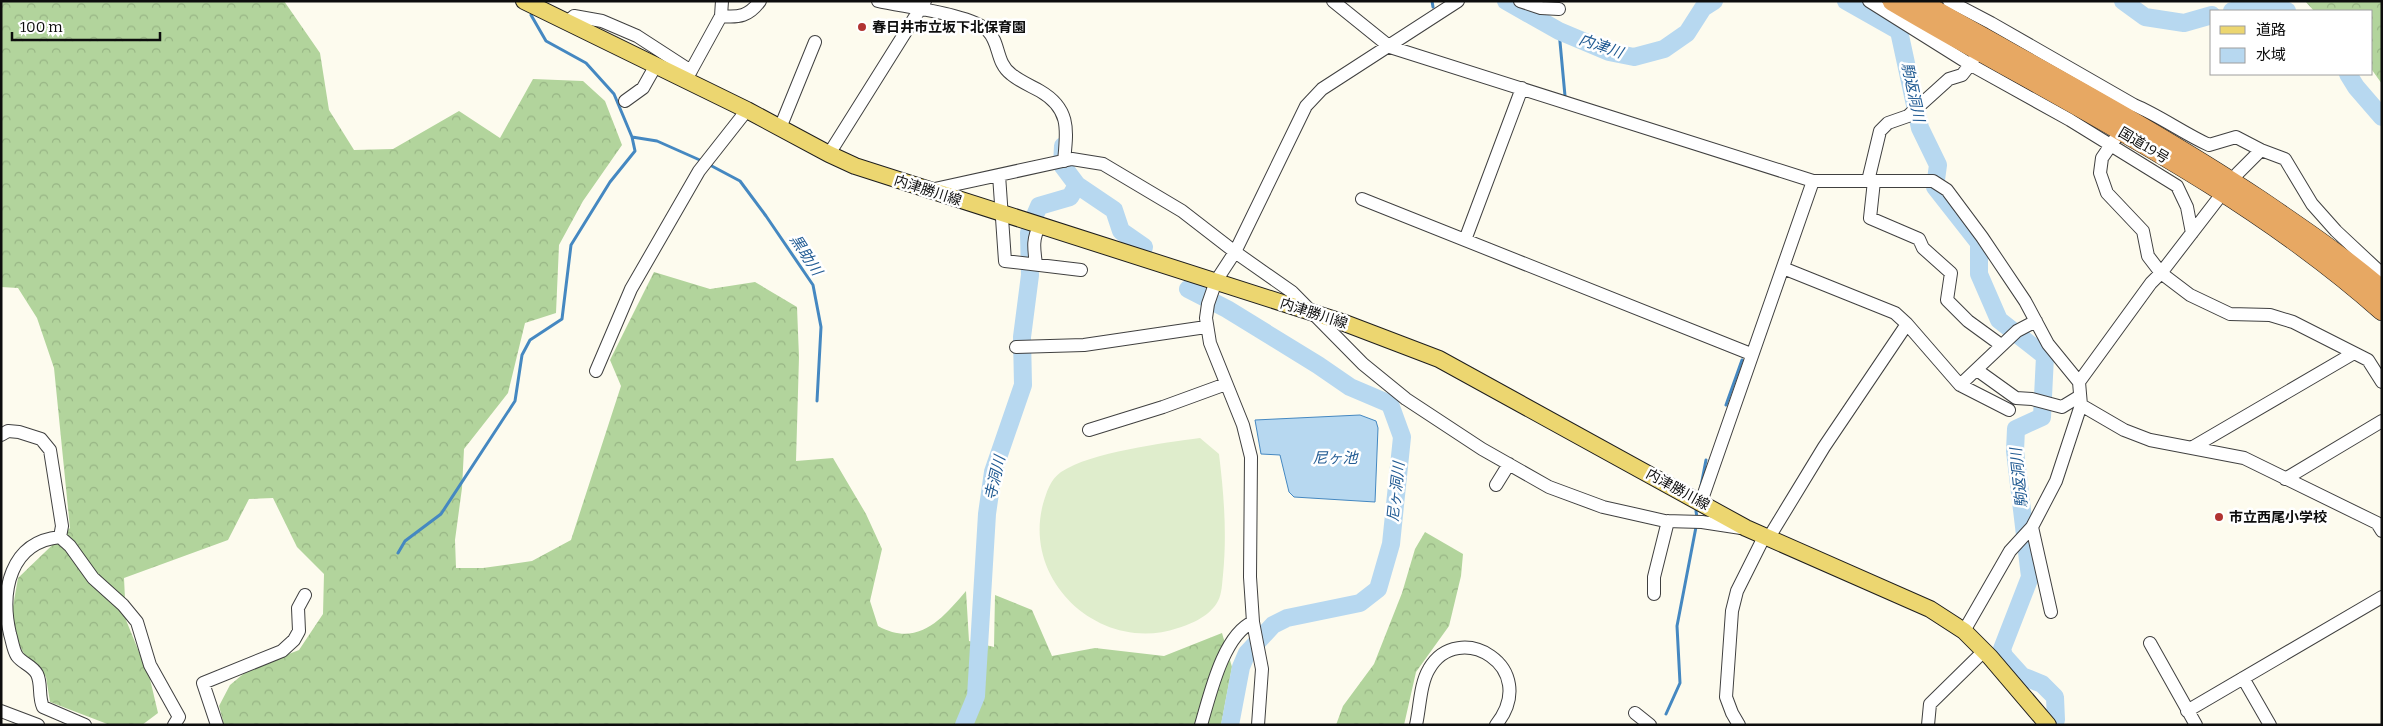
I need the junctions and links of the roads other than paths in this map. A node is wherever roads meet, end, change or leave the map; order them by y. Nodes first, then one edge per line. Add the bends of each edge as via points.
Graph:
1 (524, 1) edge
2 (722, 1) edge
3 (760, 1) edge
4 (878, 1) edge
5 (1333, 1) edge
6 (1520, 1) edge
7 (1869, 1) edge
8 (1892, 1) edge
9 (1919, 1) edge
10 (1949, 1) edge
11 (1453, 4) edge
12 (923, 6) edge
13 (1559, 10) dead end
14 (721, 16) junction
15 (567, 22) junction
16 (814, 42) dead end
17 (1390, 46) junction
18 (1972, 63) junction
19 (656, 65) junction
20 (689, 76) junction
21 (1522, 88) junction
22 (625, 101) dead end
23 (747, 110) junction
24 (780, 128) junction
25 (2112, 142) junction
26 (2260, 150) junction
27 (829, 154) junction
28 (1064, 161) junction
29 (999, 175) junction
30 (1813, 180) junction
31 (1871, 181) junction
32 (2228, 188) junction
33 (929, 190) junction
34 (1362, 199) dead end
35 (1003, 213) junction
36 (1040, 225) junction
37 (2192, 233) junction
38 (1465, 240) junction
39 (1235, 252) junction
40 (1036, 264) junction
41 (1783, 268) junction
42 (1081, 270) dead end
43 (2161, 273) junction
44 (2382, 274) edge
45 (2382, 290) edge
46 (1212, 292) junction
47 (2382, 311) edge
48 (1314, 313) junction
49 (2036, 321) junction
50 (1907, 324) junction
51 (1206, 327) junction
52 (2001, 345) junction
53 (1016, 347) dead end
54 (2354, 353) junction
55 (1752, 354) junction
56 (1977, 370) junction
57 (596, 371) dead end
58 (2079, 382) junction
59 (2382, 382) edge
60 (1226, 384) junction
61 (1960, 384) junction
62 (2080, 401) junction
63 (2009, 410) dead end
64 (2382, 421) edge
65 (1088, 430) dead end
66 (1, 435) edge
67 (2193, 447) junction
68 (1509, 464) junction
69 (2286, 479) junction
70 (1496, 485) dead end
71 (1701, 502) junction
72 (1668, 522) junction
73 (2032, 527) junction
74 (1746, 528) junction
75 (2382, 531) edge
76 (60, 537) junction
77 (1766, 538) junction
78 (1654, 594) dead end
79 (305, 595) dead end
80 (2382, 597) edge
81 (2051, 612) dead end
82 (1253, 622) junction
83 (1964, 631) junction
84 (2150, 643) dead end
85 (1984, 651) junction
86 (2243, 678) junction
87 (1, 711) edge
88 (2187, 711) junction
89 (52, 712) junction
90 (1635, 713) dead end
91 (1928, 718) edge
92 (38, 725) edge
93 (47, 725) edge
94 (85, 725) edge
95 (174, 725) edge
96 (217, 725) edge
97 (1201, 725) edge
98 (1258, 725) edge
99 (1416, 725) edge
100 (1496, 725) edge
101 (1650, 725) edge
102 (1740, 725) edge
103 (1920, 725) edge
104 (2048, 725) edge
105 (2196, 725) edge
106 (2270, 725) edge

1 - 15 main road, 内津勝川線
2 - 14 street
3 - 14 street via 747,15
4 - 12 street
5 - 17 street
6 - 13 street
7 - 18 street
8 - 32 highway, 国道19号 via 1964,44
9 - 32 highway, 国道19号 via 2118,112
10 - 26 street via 2185,134 2209,145 2236,137
11 - 17 street
12 - 27 street
12 - 28 street via 988,30 1004,68 1052,98 1060,107 1066,125
14 - 20 street
15 - 19 main road, 内津勝川線
15 - 20 street via 574,16 602,21 637,36
16 - 24 street
17 - 21 street
17 - 39 street via 1322,88 1306,106
18 - 25 street
18 - 31 street via 1962,75 1949,79 1908,116 1888,123 1880,131
19 - 20 main road, 内津勝川線
19 - 22 street via 643,88
20 - 23 main road, 内津勝川線
21 - 30 street
21 - 38 street
23 - 24 main road, 内津勝川線
23 - 57 street via 700,171 631,289
24 - 27 main road, 内津勝川線
25 - 37 street via 2177,186 2187,207
25 - 43 street via 2102,158 2100,173 2107,193 2143,231 2148,256
26 - 32 street
26 - 44 street via 2285,159 2312,204
27 - 33 main road, 内津勝川線
28 - 29 street
28 - 39 street via 1103,164 1182,212
29 - 33 street
29 - 35 street
30 - 31 street
30 - 41 street
31 - 49 street via 1933,181 1947,190 1982,237
31 - 52 street via 1870,218 1919,239 1923,248 1951,273 1947,300 1968,321
32 - 37 street
32 - 45 highway, 国道19号 via 2300,226
32 - 47 highway, 国道19号
33 - 35 main road, 内津勝川線
34 - 38 street
35 - 36 main road, 内津勝川線
35 - 40 street via 1005,260
36 - 40 street via 1034,236
36 - 46 main road, 内津勝川線
37 - 43 street
38 - 55 street
39 - 46 street
39 - 48 street via 1292,292
40 - 42 street
41 - 50 street via 1895,313
41 - 55 street
43 - 54 street via 2190,296 2230,314 2270,315 2293,322
43 - 58 street
46 - 48 main road, 内津勝川線
46 - 51 street
48 - 68 street via 1363,364 1406,399
48 - 71 main road, 内津勝川線 via 1439,359
49 - 52 street via 2017,330
49 - 58 street via 2048,344
50 - 61 street
50 - 77 street
51 - 53 street via 1084,345
51 - 60 street
52 - 56 street
54 - 59 street via 2368,360
54 - 67 street
55 - 71 street
56 - 61 street
56 - 62 street via 2016,398 2062,407
58 - 62 street
60 - 65 street via 1162,408
60 - 82 street via 1243,425 1251,457
61 - 63 street
62 - 67 street via 2124,430 2150,440
62 - 73 street via 2056,481
64 - 69 street
66 - 76 street via 8,431 19,432 41,439 50,450 62,526
67 - 69 street via 2244,458
68 - 70 street
68 - 72 street via 1549,487 1604,507
69 - 75 street via 2377,523
71 - 74 main road, 内津勝川線
72 - 74 street via 1702,522
72 - 78 street via 1654,578
73 - 81 street
73 - 83 street via 2010,551
74 - 77 main road, 内津勝川線
76 - 89 street via 48,538 16,560 11,569 5,609 17,656 36,671 40,680 39,697 43,707
76 - 95 street via 93,578 137,622 150,665 179,717
77 - 83 main road, 内津勝川線 via 1930,608
77 - 102 street via 1737,591 1732,611 1726,697
79 - 96 street via 298,608 299,631 282,651 203,683
80 - 86 street
82 - 97 street via 1236,636 1226,653
82 - 98 street via 1262,681
83 - 85 main road, 内津勝川線
84 - 88 street
85 - 91 street via 1930,704
85 - 104 main road, 内津勝川線
86 - 88 street
86 - 106 street
87 - 92 street
88 - 105 street
89 - 93 street
89 - 94 street
90 - 101 street
91 - 103 street
99 - 100 street via 1429,668 1445,653 1467,648 1492,656 1506,674 1510,698

